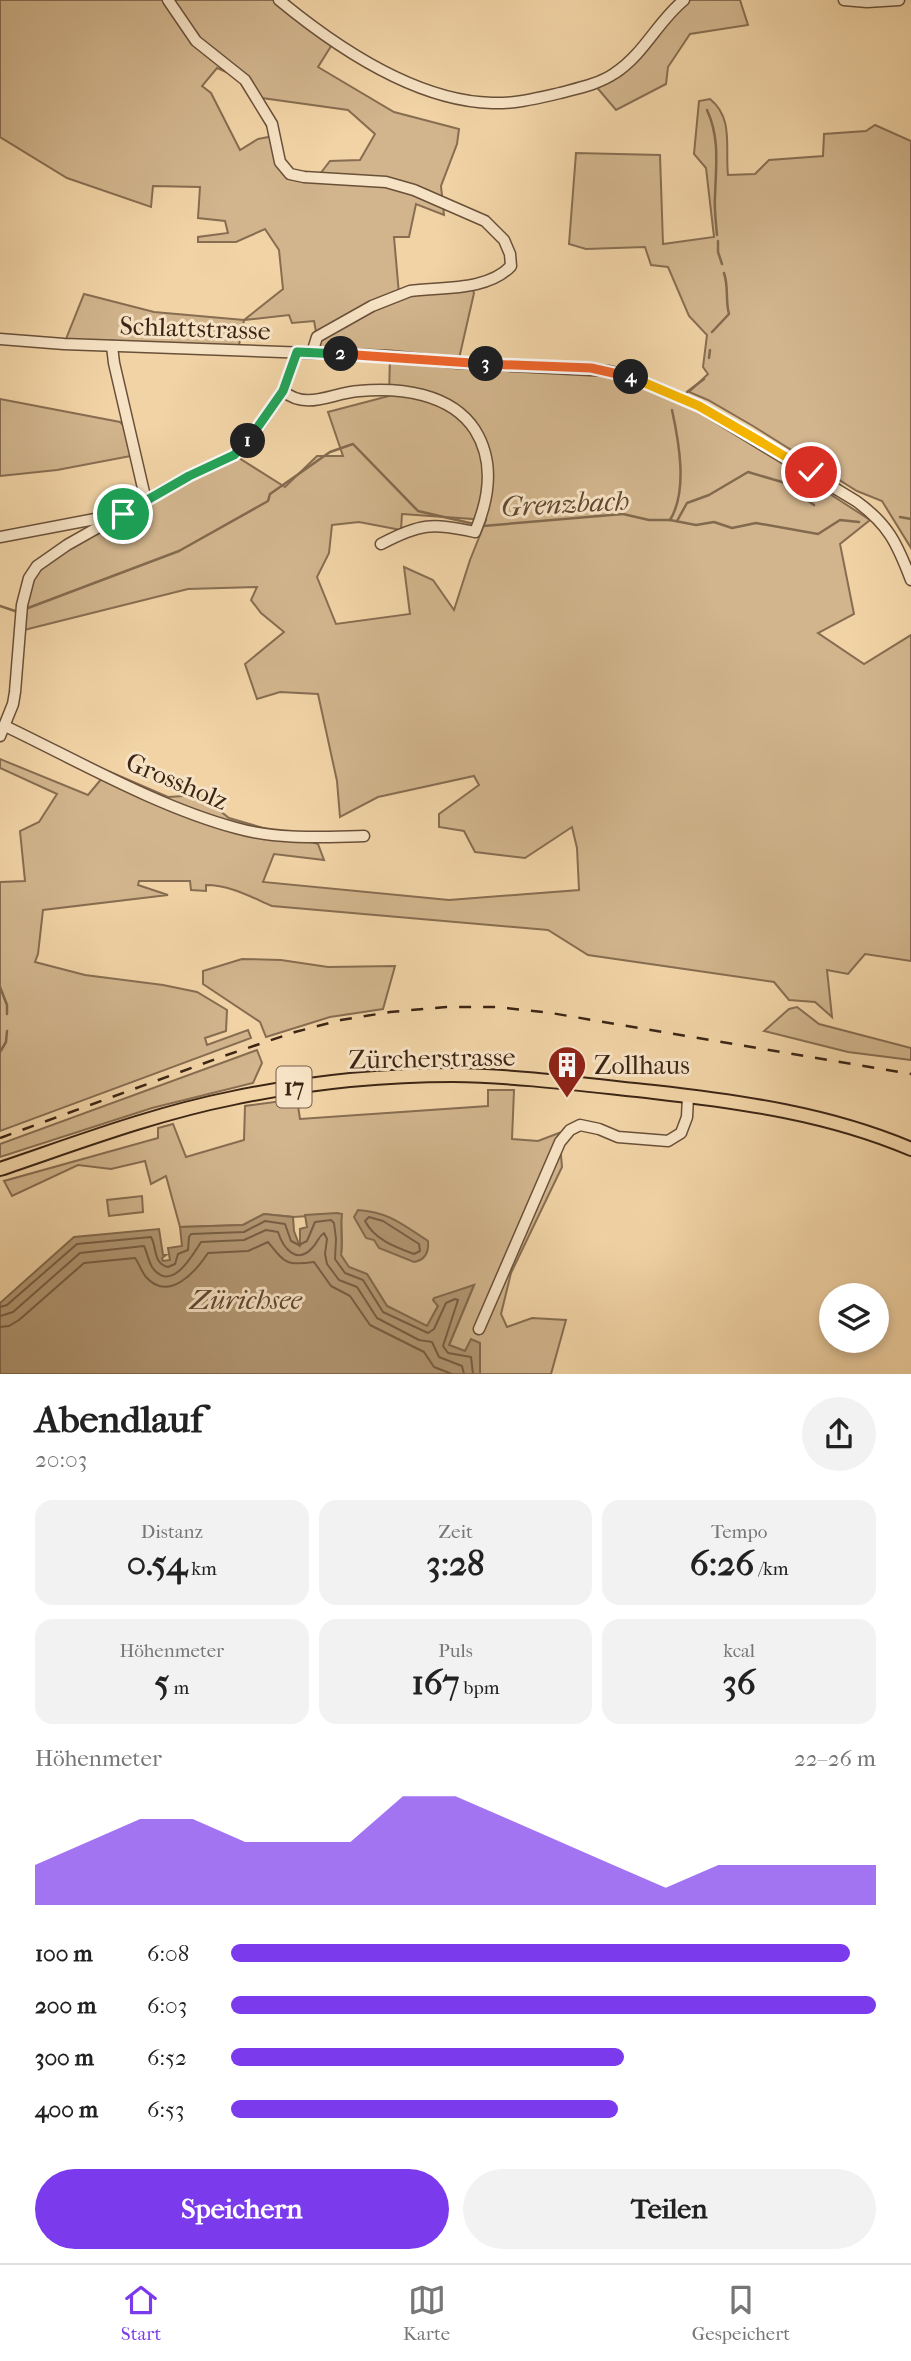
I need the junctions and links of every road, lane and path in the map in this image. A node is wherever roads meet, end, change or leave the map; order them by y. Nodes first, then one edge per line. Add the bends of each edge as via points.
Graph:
1 (168, 0) edge
2 (279, 0) edge
3 (684, 0) edge
4 (845, 0) edge
5 (899, 0) edge
6 (0, 340) edge
7 (112, 346) junction
8 (297, 352) junction
9 (312, 352) junction
10 (283, 391) junction
11 (146, 501) junction
12 (123, 514) junction
13 (0, 537) edge
14 (381, 544) dead end
15 (911, 580) edge
16 (2, 731) edge
17 (364, 836) dead end
18 (688, 1096) junction
19 (911, 1149) edge
20 (0, 1169) edge
21 (479, 1329) dead end

1 - 9 street via 196,41 245,80 272,124 280,162 290,174 386,182 414,190 485,221 504,240 510,254 511,266 503,275 399,295 317,337
2 - 3 street via 322,35 380,69 440,93 492,103 539,98 606,79 635,57
4 - 5 street
6 - 7 street, Schlattstrasse
7 - 8 street, Schlattstrasse
7 - 11 street
8 - 9 street, Schlattstrasse
8 - 10 street
9 - 15 street, Schlattstrasse via 610,371 659,388 715,415 870,510 892,536
10 - 11 street via 234,455
10 - 14 street via 302,402 358,391 419,394 458,410 482,441 488,485 475,532 427,525
11 - 12 street
12 - 13 street
12 - 16 street via 67,545 37,566 29,578 22,605 15,692
16 - 17 street, Grossholz via 167,803 237,828 296,838
18 - 19 main road, Zürcherstrasse / 17 via 822,1119
18 - 20 main road, Zürcherstrasse / 17 via 455,1075 317,1083 184,1110
18 - 21 street via 681,1133 668,1141 618,1137 580,1125 570,1130 560,1142

